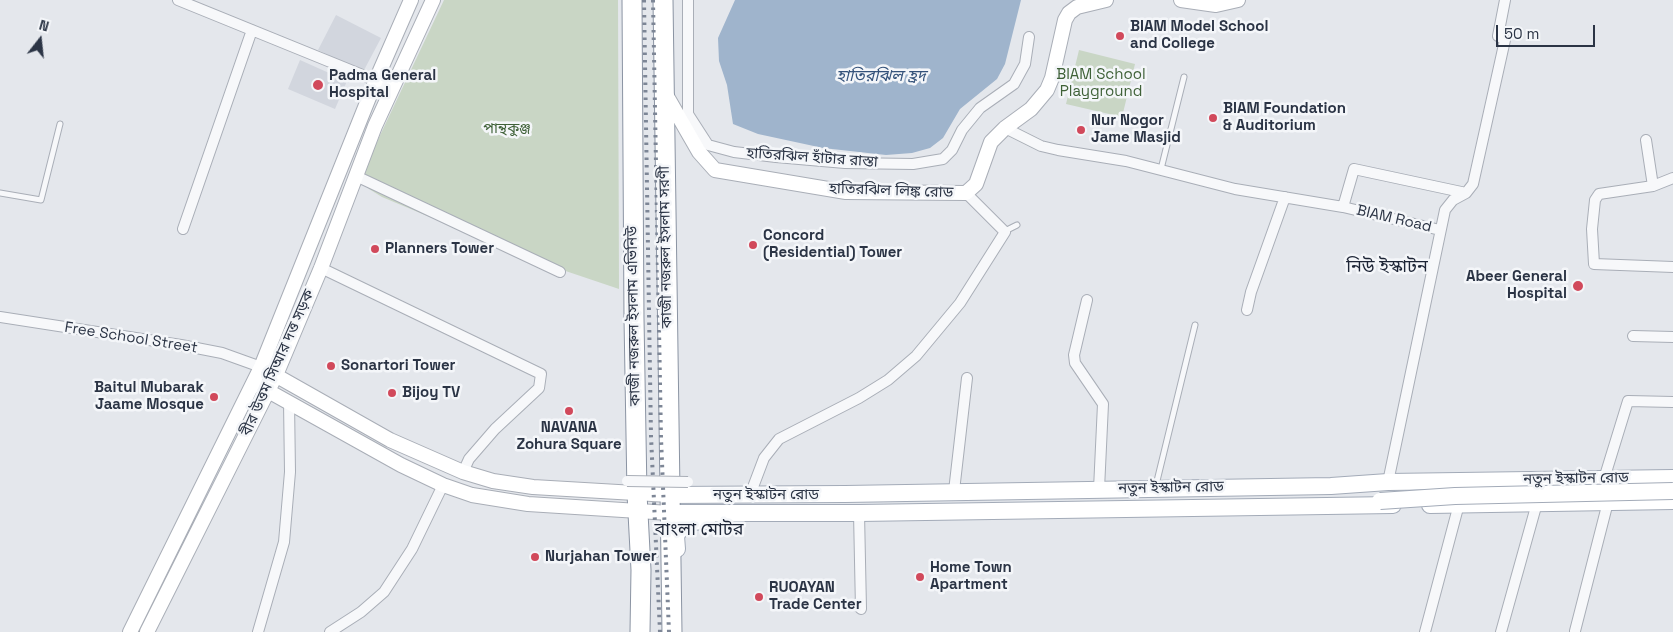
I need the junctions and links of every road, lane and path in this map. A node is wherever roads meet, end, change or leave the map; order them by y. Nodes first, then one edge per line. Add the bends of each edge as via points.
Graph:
1 (178, 0) edge
2 (411, 0) edge
3 (433, 0) edge
4 (632, 0) edge
5 (664, 0) edge
6 (688, 0) edge
7 (1106, 0) edge
8 (1181, 0) edge
9 (1238, 0) edge
10 (1505, 0) edge
11 (252, 30) junction
12 (1029, 37) dead end
13 (1184, 77) dead end
14 (376, 80) junction
15 (392, 87) junction
16 (665, 92) junction
17 (1021, 118) junction
18 (60, 124) dead end
19 (1005, 128) junction
20 (1029, 140) junction
21 (1646, 140) dead end
22 (1161, 169) junction
23 (356, 176) junction
24 (1673, 178) edge
25 (1653, 186) junction
26 (0, 193) edge
27 (966, 193) junction
28 (1466, 193) junction
29 (1285, 197) junction
30 (1343, 207) junction
31 (1017, 225) dead end
32 (184, 228) dead end
33 (1440, 230) junction
34 (1004, 232) junction
35 (1673, 267) edge
36 (321, 268) junction
37 (560, 272) dead end
38 (1087, 300) dead end
39 (1247, 310) dead end
40 (0, 317) edge
41 (1195, 325) dead end
42 (1633, 336) dead end
43 (1673, 337) edge
44 (261, 367) junction
45 (276, 375) junction
46 (967, 378) dead end
47 (254, 383) junction
48 (268, 390) junction
49 (288, 402) junction
50 (1673, 402) edge
51 (464, 472) junction
52 (1640, 478) junction
53 (1673, 478) edge
54 (1604, 479) junction
55 (1388, 482) junction
56 (443, 485) junction
57 (1331, 486) junction
58 (689, 488) junction
59 (1155, 488) junction
60 (1184, 488) junction
61 (1099, 489) junction
62 (1029, 490) junction
63 (954, 491) junction
64 (1673, 491) edge
65 (845, 494) junction
66 (750, 495) junction
67 (634, 496) junction
68 (1673, 501) edge
69 (1608, 502) junction
70 (1639, 502) junction
71 (1537, 503) junction
72 (669, 504) junction
73 (1360, 504) junction
74 (1459, 504) junction
75 (1331, 505) junction
76 (1184, 508) junction
77 (1030, 510) junction
78 (852, 513) junction
79 (690, 514) junction
80 (771, 514) junction
81 (672, 592) junction
82 (861, 609) dead end
83 (1575, 631) edge
84 (130, 632) edge
85 (147, 632) edge
86 (258, 632) edge
87 (330, 632) edge
88 (640, 632) edge
89 (672, 632) edge
90 (1425, 632) edge
91 (1501, 632) edge

1 - 11 street
2 - 14 main road, বীর উত্তম সিআর দত্ত সড়ক
3 - 15 main road, বীর উত্তম সিআর দত্ত সড়ক
4 - 67 highway, কাজী নজরুল ইসলাম এভিনিউ
5 - 16 highway, কাজী নজরুল ইসলাম সরণী
6 - 12 street, হাতিরঝিল হাঁটার রাস্তা via 688,114 708,145 776,157 845,164 913,164 943,159 980,108 1014,84 1025,64
7 - 17 main road, হাতিরঝিল লিঙ্ক রোড via 1077,7 1069,13 1047,90
8 - 9 main road via 1216,5
10 - 28 street via 1498,36 1505,40 1473,184
11 - 14 street
11 - 32 street
13 - 22 lane
14 - 15 street
14 - 44 main road, বীর উত্তম সিআর দত্ত সড়ক
15 - 23 main road, বীর উত্তম সিআর দত্ত সড়ক
16 - 27 main road, হাতিরঝিল লিঙ্ক রোড via 699,152 715,170 846,192
16 - 72 highway, কাজী নজরুল ইসলাম সরণী
17 - 19 main road, হাতিরঝিল লিঙ্ক রোড
17 - 20 street via 1020,126
18 - 26 lane via 41,200
19 - 20 street, BIAM Road
19 - 27 main road, হাতিরঝিল লিঙ্ক রোড via 991,142 976,184
20 - 22 street, BIAM Road via 1058,150
21 - 25 street
22 - 29 street, BIAM Road via 1236,189
23 - 36 main road, বীর উত্তম সিআর দত্ত সড়ক
23 - 37 street
24 - 25 street
25 - 35 street via 1599,194 1595,200 1592,229 1594,264
27 - 34 street
28 - 30 street via 1354,169
28 - 33 street via 1452,200 1445,210
29 - 30 street, BIAM Road
29 - 39 street
30 - 33 street, BIAM Road
31 - 34 lane
33 - 55 street, BIAM Road
34 - 66 street via 960,303 916,356 888,380 859,398 779,439 764,458
36 - 45 main road, বীর উত্তম সিআর দত্ত সড়ক
36 - 51 street via 541,374 539,388 495,429 469,459
38 - 61 street via 1074,355 1075,363 1103,404
40 - 44 street, Free School Street via 181,345 222,353
41 - 59 lane
42 - 43 street
44 - 45 main road
44 - 47 main road, বীর উত্তম সিআর দত্ত সড়ক
45 - 48 main road, বীর উত্তম সিআর দত্ত সড়ক
45 - 51 main road via 390,440
46 - 63 street
47 - 48 main road
47 - 84 main road, বীর উত্তম সিআর দত্ত সড়ক
48 - 49 main road
48 - 85 main road, বীর উত্তম সিআর দত্ত সড়ক
49 - 56 main road via 401,466
49 - 86 street via 290,472 284,542
50 - 54 street via 1628,400
51 - 67 main road via 492,481 526,486
52 - 53 main road, নতুন ইস্কাটন রোড
52 - 54 main road, নতুন ইস্কাটন রোড
52 - 70 main road
54 - 55 main road, নতুন ইস্কাটন রোড
55 - 57 main road, নতুন ইস্কাটন রোড
56 - 67 main road via 497,501
56 - 87 street via 412,549 384,592
57 - 60 main road, নতুন ইস্কাটন রোড
57 - 75 street
58 - 66 main road, নতুন ইস্কাটন রোড
58 - 67 street, bridge
58 - 72 main road, নতুন ইস্কাটন রোড
58 - 79 main road
59 - 60 main road, নতুন ইস্কাটন রোড
59 - 61 main road, নতুন ইস্কাটন রোড
60 - 76 street
61 - 62 main road, নতুন ইস্কাটন রোড
62 - 63 main road, নতুন ইস্কাটন রোড
62 - 77 main road
63 - 65 main road, নতুন ইস্কাটন রোড
64 - 73 main road, bridge via 1455,496
65 - 66 main road, নতুন ইস্কাটন রোড
65 - 78 street
67 - 72 main road
67 - 88 highway, কাজী নজরুল ইসলাম এভিনিউ via 641,570
68 - 70 main road, নতুন ইস্কাটন রোড
69 - 70 main road, নতুন ইস্কাটন রোড
69 - 71 main road, নতুন ইস্কাটন রোড
69 - 83 street
71 - 74 main road, নতুন ইস্কাটন রোড
71 - 91 street
72 - 79 main road, নতুন ইস্কাটন রোড
72 - 81 highway
73 - 74 main road, নতুন ইস্কাটন রোড
73 - 75 main road, নতুন ইস্কাটন রোড
74 - 90 street
75 - 76 main road, নতুন ইস্কাটন রোড
76 - 77 main road, নতুন ইস্কাটন রোড
77 - 78 main road, নতুন ইস্কাটন রোড
78 - 80 main road, নতুন ইস্কাটন রোড
78 - 82 street
79 - 80 main road, নতুন ইস্কাটন রোড
80 - 81 main road via 757,518 690,522 684,526 676,536 678,573
81 - 89 highway

